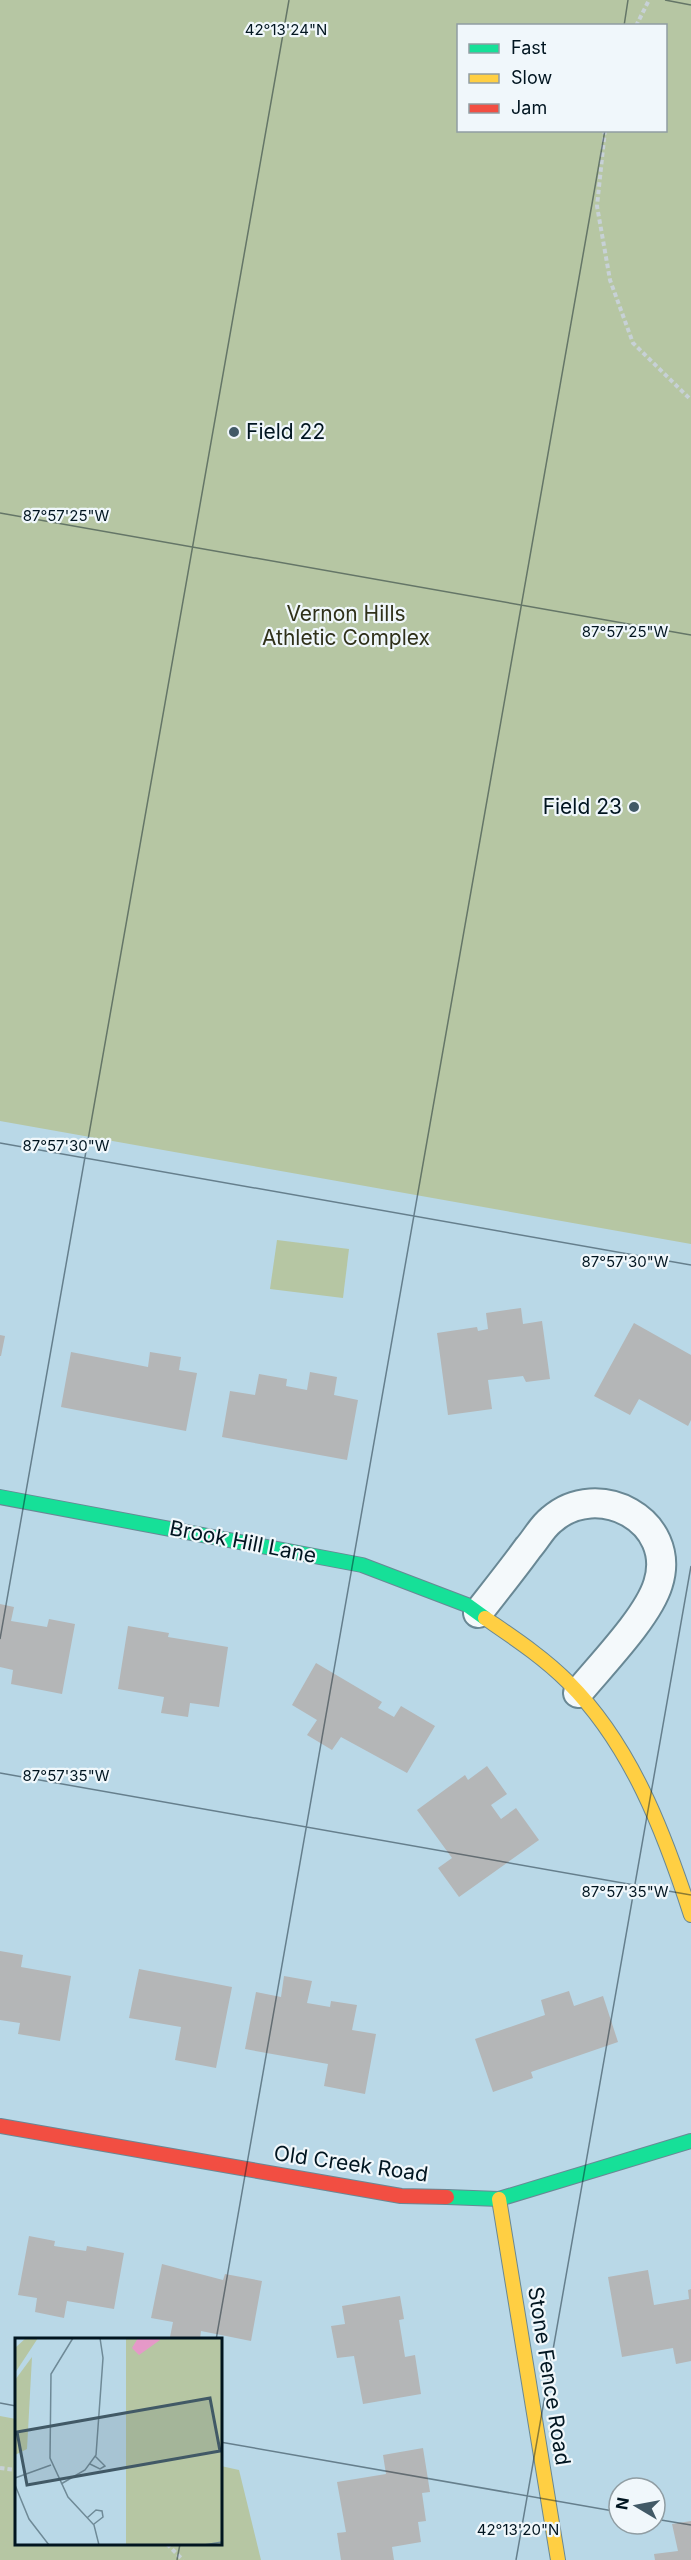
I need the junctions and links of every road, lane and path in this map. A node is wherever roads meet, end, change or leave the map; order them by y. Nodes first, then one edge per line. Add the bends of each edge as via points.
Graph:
1 (649, 0) edge
2 (637, 24) edge
3 (605, 132) edge
4 (691, 400) edge
5 (0, 1497) edge
6 (478, 1613) junction
7 (578, 1693) junction
8 (691, 1915) edge
9 (0, 2127) edge
10 (691, 2140) edge
11 (499, 2199) junction
12 (0, 2468) edge
13 (15, 2470) edge
14 (168, 2545) edge
15 (183, 2560) edge
16 (558, 2560) edge

1 - 2 path
3 - 4 path via 597,206 610,280 633,343
5 - 6 street, Brook Hill Lane via 362,1564 467,1605
6 - 7 street, Brook Hill Lane via 531,1650
6 - 7 street via 550,1520 589,1502 609,1503 629,1511 645,1524 656,1541 661,1561 659,1582 651,1601
7 - 8 street, Brook Hill Lane via 636,1777 668,1845
9 - 11 street, Old Creek Road via 401,2196
10 - 11 street, Old Creek Road
11 - 16 street, Stone Fence Road
12 - 13 path
14 - 15 path

